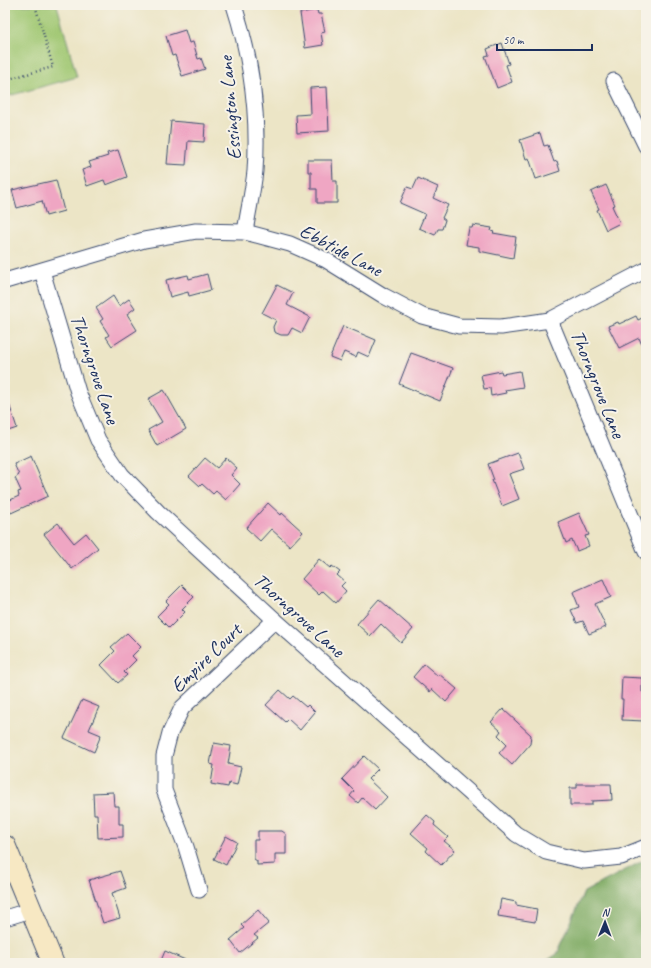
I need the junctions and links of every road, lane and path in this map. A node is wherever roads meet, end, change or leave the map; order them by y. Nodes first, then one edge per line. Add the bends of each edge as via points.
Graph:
1 (35, 5) edge
2 (234, 5) edge
3 (5, 80) edge
4 (614, 81) dead end
5 (646, 146) edge
6 (245, 232) junction
7 (646, 270) edge
8 (42, 271) junction
9 (5, 281) edge
10 (550, 320) junction
11 (646, 552) edge
12 (274, 620) junction
13 (5, 846) edge
14 (646, 847) edge
15 (199, 890) dead end
16 (31, 910) junction
17 (5, 918) edge
18 (53, 963) edge

1 - 3 path via 53,67
2 - 6 street, Essington Lane via 251,77 255,123 255,171
4 - 5 street
6 - 8 street, Ebbtide Lane via 196,231 144,240
6 - 10 street, Ebbtide Lane via 290,244 326,260 422,316 459,326 501,327
7 - 10 street, Ebbtide Lane
8 - 9 street, Ebbtide Lane
8 - 12 street, Thorngrove Lane via 78,392 98,440 122,475 142,496
10 - 11 street, Thorngrove Lane
12 - 14 street, Thorngrove Lane via 516,834 546,852 584,861 621,857
12 - 15 street, Empire Court via 182,708 170,733 164,756 164,790
13 - 16 street
16 - 17 street
16 - 18 street

